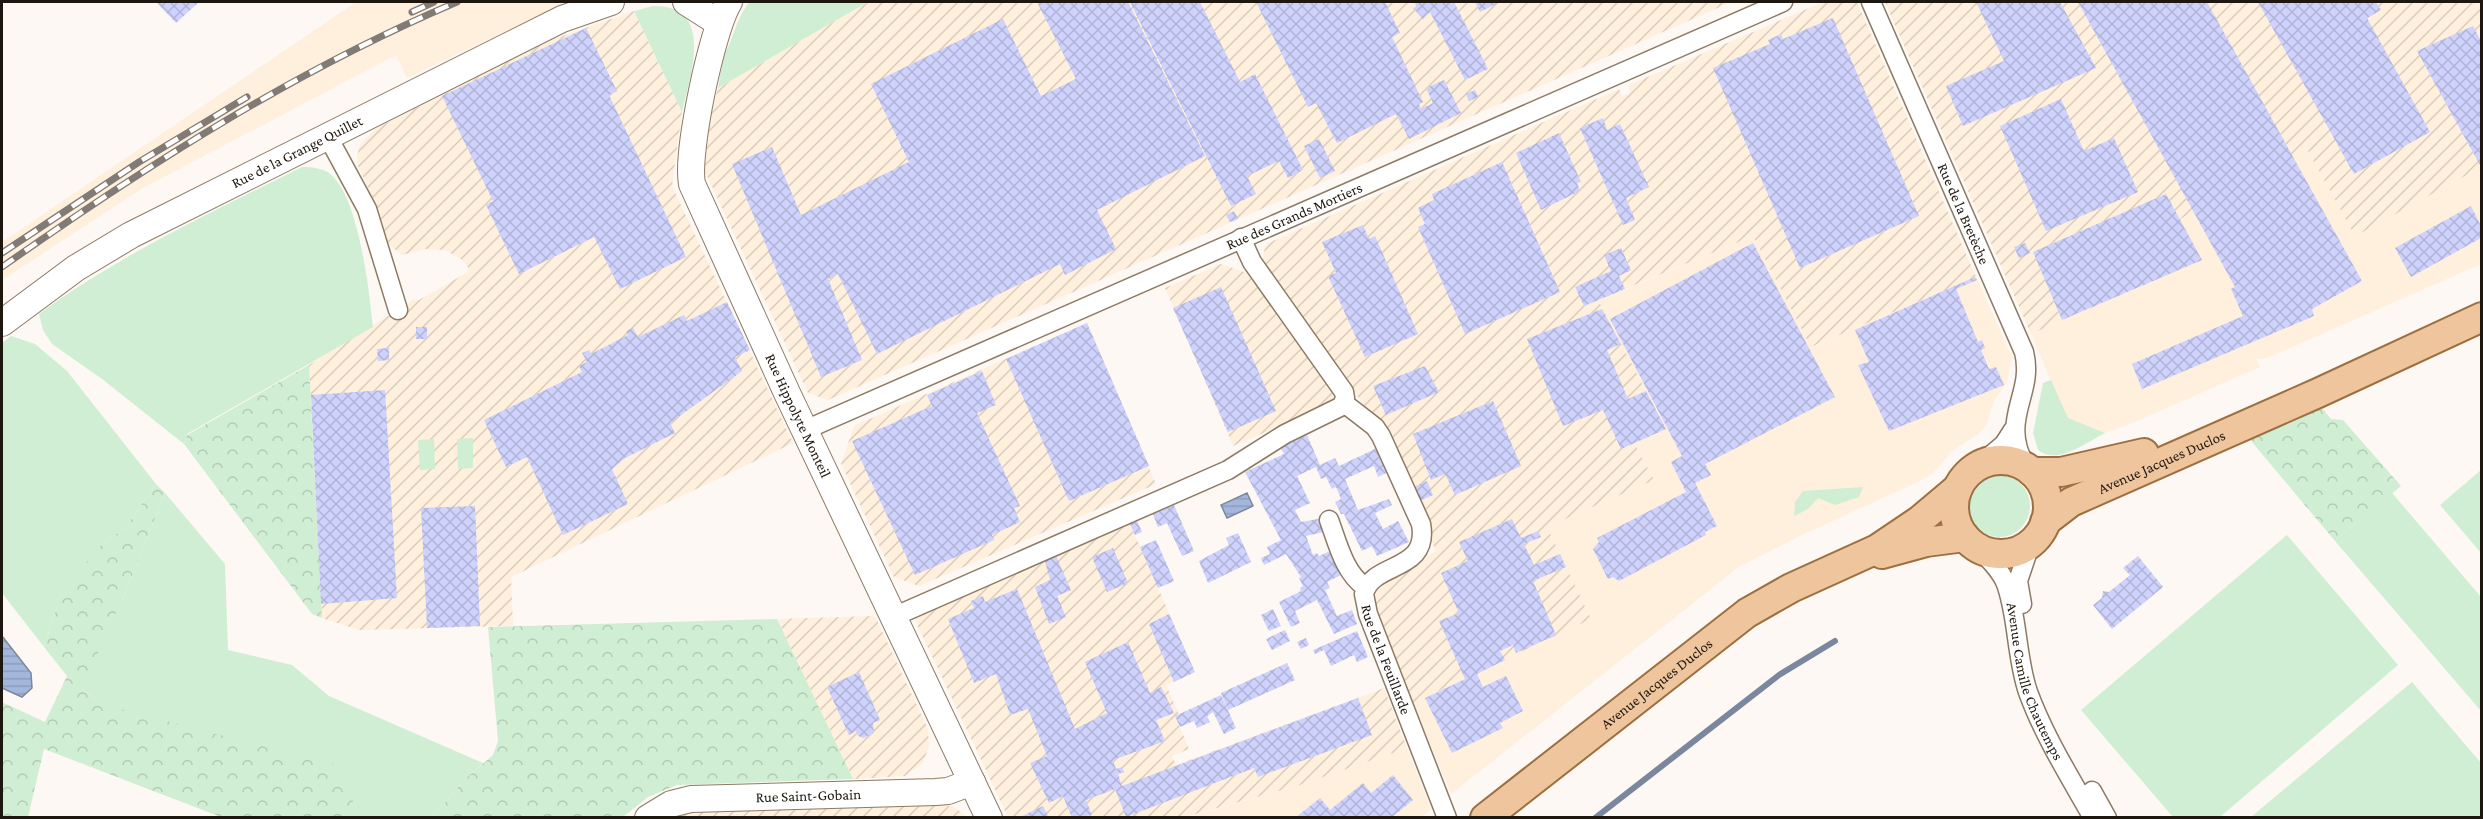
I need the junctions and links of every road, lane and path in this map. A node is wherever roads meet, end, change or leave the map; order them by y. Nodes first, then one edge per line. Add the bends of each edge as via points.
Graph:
1 (611, 2) edge
2 (686, 2) edge
3 (1783, 2) edge
4 (1871, 2) edge
5 (724, 12) edge
6 (328, 136) junction
7 (1241, 238) junction
8 (398, 310) dead end
9 (2481, 317) edge
10 (2, 323) edge
11 (1344, 403) junction
12 (2283, 407) junction
13 (804, 430) junction
14 (2013, 430) junction
15 (1977, 466) junction
16 (2029, 469) junction
17 (1958, 488) junction
18 (1329, 520) dead end
19 (2038, 532) junction
20 (1970, 541) junction
21 (1839, 567) junction
22 (1365, 587) junction
23 (893, 617) junction
24 (972, 782) junction
25 (648, 818) edge
26 (989, 818) edge
27 (1447, 818) edge
28 (1485, 818) edge
29 (2093, 818) edge
30 (2107, 818) edge

1 - 6 street, Rue de la Grange Quillet via 562,19
2 - 5 street
3 - 7 street, Rue des Grands Mortiers
4 - 14 street, Rue de la Bretèche via 2024,352 2025,374
5 - 13 street, Rue Hippolyte Monteil via 710,53 690,163 692,184
6 - 8 street via 367,209
6 - 10 street, Rue de la Grange Quillet via 130,235 76,268
7 - 11 street via 1252,262 1341,387
7 - 13 street, Rue des Grands Mortiers
9 - 12 main road, Avenue Jacques Duclos
11 - 22 street, Rue de la Feuillarde via 1381,436 1423,535 1412,558
11 - 23 street via 1235,466
12 - 16 main road, Avenue Jacques Duclos via 2129,458 2061,472
12 - 19 main road, Avenue Jacques Duclos via 2071,502
13 - 23 street, Rue Hippolyte Monteil
14 - 15 street, Rue de la Bretèche via 2004,444
14 - 16 street, Rue de la Bretèche via 2015,444
15 - 16 main road via 2001,460
15 - 17 main road
16 - 19 main road via 2039,480 2047,500
17 - 20 main road via 1954,514
17 - 21 main road, Avenue Jacques Duclos via 1877,549
18 - 22 street via 1347,567
19 - 20 main road via 2015,551 2003,553 1991,552
19 - 30 street, Avenue Camille Chautemps via 2018,581 2033,669 2059,734
20 - 21 main road, Avenue Jacques Duclos via 1907,547
20 - 29 street, Avenue Camille Chautemps via 2006,583 2028,692 2054,749
21 - 28 main road, Avenue Jacques Duclos via 1748,613
22 - 27 street, Rue de la Feuillarde via 1368,614
23 - 24 street, Rue Hippolyte Monteil
24 - 25 street, Rue Saint-Gobain via 936,792 691,799 671,804
24 - 26 street, Rue Hippolyte Monteil

